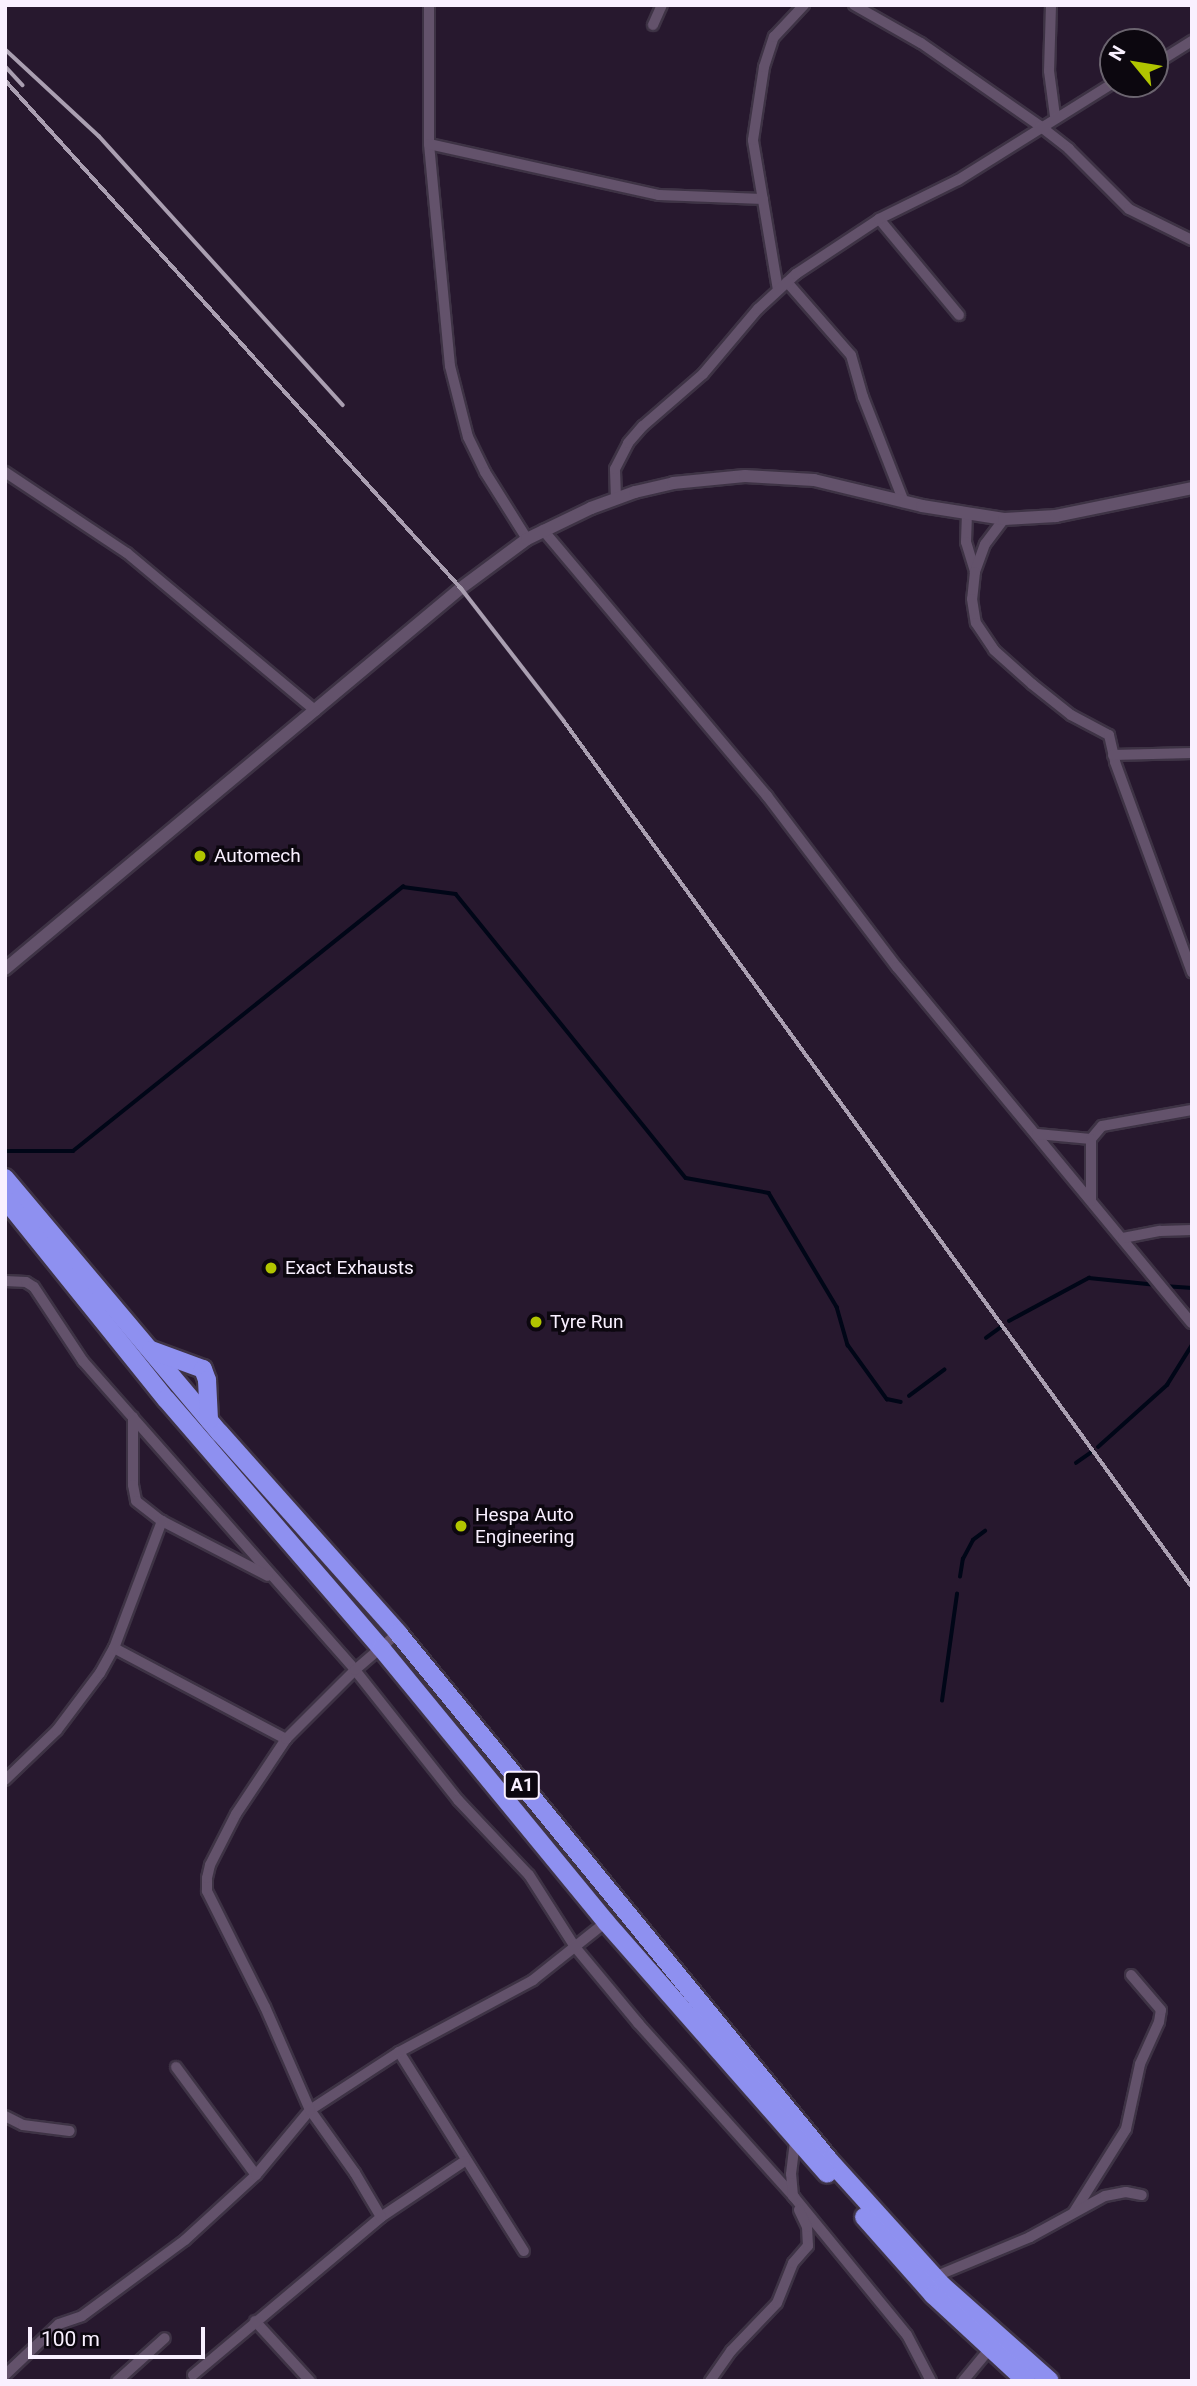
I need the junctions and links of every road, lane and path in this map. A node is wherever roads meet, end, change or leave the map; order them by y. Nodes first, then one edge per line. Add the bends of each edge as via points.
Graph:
1 (429, 5) edge
2 (662, 5) edge
3 (804, 5) edge
4 (854, 5) edge
5 (1051, 5) edge
6 (653, 25) dead end
7 (1192, 41) edge
8 (1169, 55) edge
9 (1099, 91) edge
10 (1055, 116) junction
11 (1040, 126) junction
12 (429, 144) junction
13 (763, 199) junction
14 (879, 219) junction
15 (1192, 240) edge
16 (783, 286) junction
17 (959, 315) dead end
18 (5, 472) edge
19 (1192, 488) edge
20 (616, 499) junction
21 (904, 502) junction
22 (967, 513) junction
23 (1004, 519) junction
24 (543, 530) junction
25 (527, 539) junction
26 (975, 572) junction
27 (316, 711) junction
28 (1192, 753) edge
29 (1113, 755) junction
30 (1191, 968) edge
31 (5, 969) edge
32 (1192, 1110) edge
33 (1037, 1134) junction
34 (1091, 1139) junction
35 (5, 1178) edge
36 (5, 1199) edge
37 (1091, 1201) junction
38 (1192, 1230) edge
39 (1123, 1238) junction
40 (5, 1281) edge
41 (1192, 1323) edge
42 (151, 1350) junction
43 (133, 1417) junction
44 (209, 1420) junction
45 (162, 1521) junction
46 (275, 1579) junction
47 (398, 1633) junction
48 (114, 1648) junction
49 (381, 1648) junction
50 (355, 1670) junction
51 (286, 1739) junction
52 (5, 1780) edge
53 (606, 1922) junction
54 (575, 1947) junction
55 (1131, 1975) dead end
56 (399, 2052) junction
57 (176, 2067) dead end
58 (310, 2110) junction
59 (5, 2116) edge
60 (70, 2131) dead end
61 (795, 2141) junction
62 (465, 2161) junction
63 (256, 2175) junction
64 (1142, 2194) dead end
65 (794, 2197) junction
66 (1074, 2212) junction
67 (381, 2217) junction
68 (524, 2251) dead end
69 (934, 2277) junction
70 (255, 2321) junction
71 (165, 2338) dead end
72 (994, 2343) junction
73 (5, 2375) edge
74 (193, 2375) dead end
75 (117, 2381) edge
76 (310, 2381) edge
77 (710, 2381) edge
78 (931, 2381) edge
79 (962, 2381) edge
80 (1026, 2381) edge
81 (1050, 2381) edge

1 - 12 street
2 - 6 street
3 - 13 street via 775,37 764,67 753,140
4 - 11 street via 921,43
5 - 10 street via 1049,71
7 - 8 street
9 - 10 street
10 - 11 street
11 - 14 street via 1018,145 958,180
11 - 15 street via 1129,209
12 - 13 street via 659,195
12 - 25 street via 450,366 459,409 485,472
13 - 16 street
14 - 16 street
14 - 17 street
16 - 20 street via 702,374 628,443 615,469
16 - 21 street via 854,361 863,397
18 - 27 street via 127,553
19 - 23 street via 1056,516
20 - 21 street via 673,483 745,476 814,480
20 - 24 street
21 - 22 street
22 - 23 street
22 - 26 street via 966,542
23 - 26 street via 985,544
24 - 25 street
24 - 33 street via 767,796 897,967
25 - 27 street via 366,665
26 - 29 street via 972,599 976,623 994,650 1071,715 1109,735
27 - 31 street
28 - 29 street
29 - 30 street
32 - 34 street via 1102,1126
33 - 34 street
33 - 37 street
34 - 37 street
35 - 42 highway, A1
36 - 49 highway, A1 via 166,1399
37 - 39 street
38 - 39 street
39 - 41 street
40 - 43 street via 34,1287 83,1361
42 - 44 highway, A1
42 - 44 highway via 202,1369
43 - 45 street via 134,1496
43 - 46 street
44 - 47 highway, A1
45 - 46 street
45 - 48 street
46 - 50 street
47 - 49 street
47 - 69 highway, A1 via 812,2139
48 - 51 street
48 - 52 street via 83,1699
49 - 50 street
49 - 53 highway, A1
50 - 51 street
50 - 54 street via 458,1800 528,1875
51 - 58 street via 236,1814 210,1865 207,1891
53 - 54 street
53 - 61 highway, A1
54 - 56 street via 533,1980
54 - 65 street via 676,2068
55 - 66 street via 1161,2010 1159,2022 1140,2064 1126,2129
56 - 58 street
56 - 62 street
57 - 63 street
58 - 63 street
58 - 67 street
59 - 60 street via 23,2125
61 - 65 street
61 - 72 highway, A1 via 933,2295
62 - 67 street
62 - 68 street
63 - 73 street via 185,2240 82,2316 59,2324
64 - 66 street via 1105,2196
65 - 77 street via 807,2227 808,2246 793,2263 776,2303
65 - 78 street via 907,2335
66 - 69 street via 1030,2237
67 - 70 street
69 - 72 highway, A1
70 - 74 street
70 - 76 street
71 - 75 street
72 - 79 street
72 - 80 highway, A1
72 - 81 highway, A1

